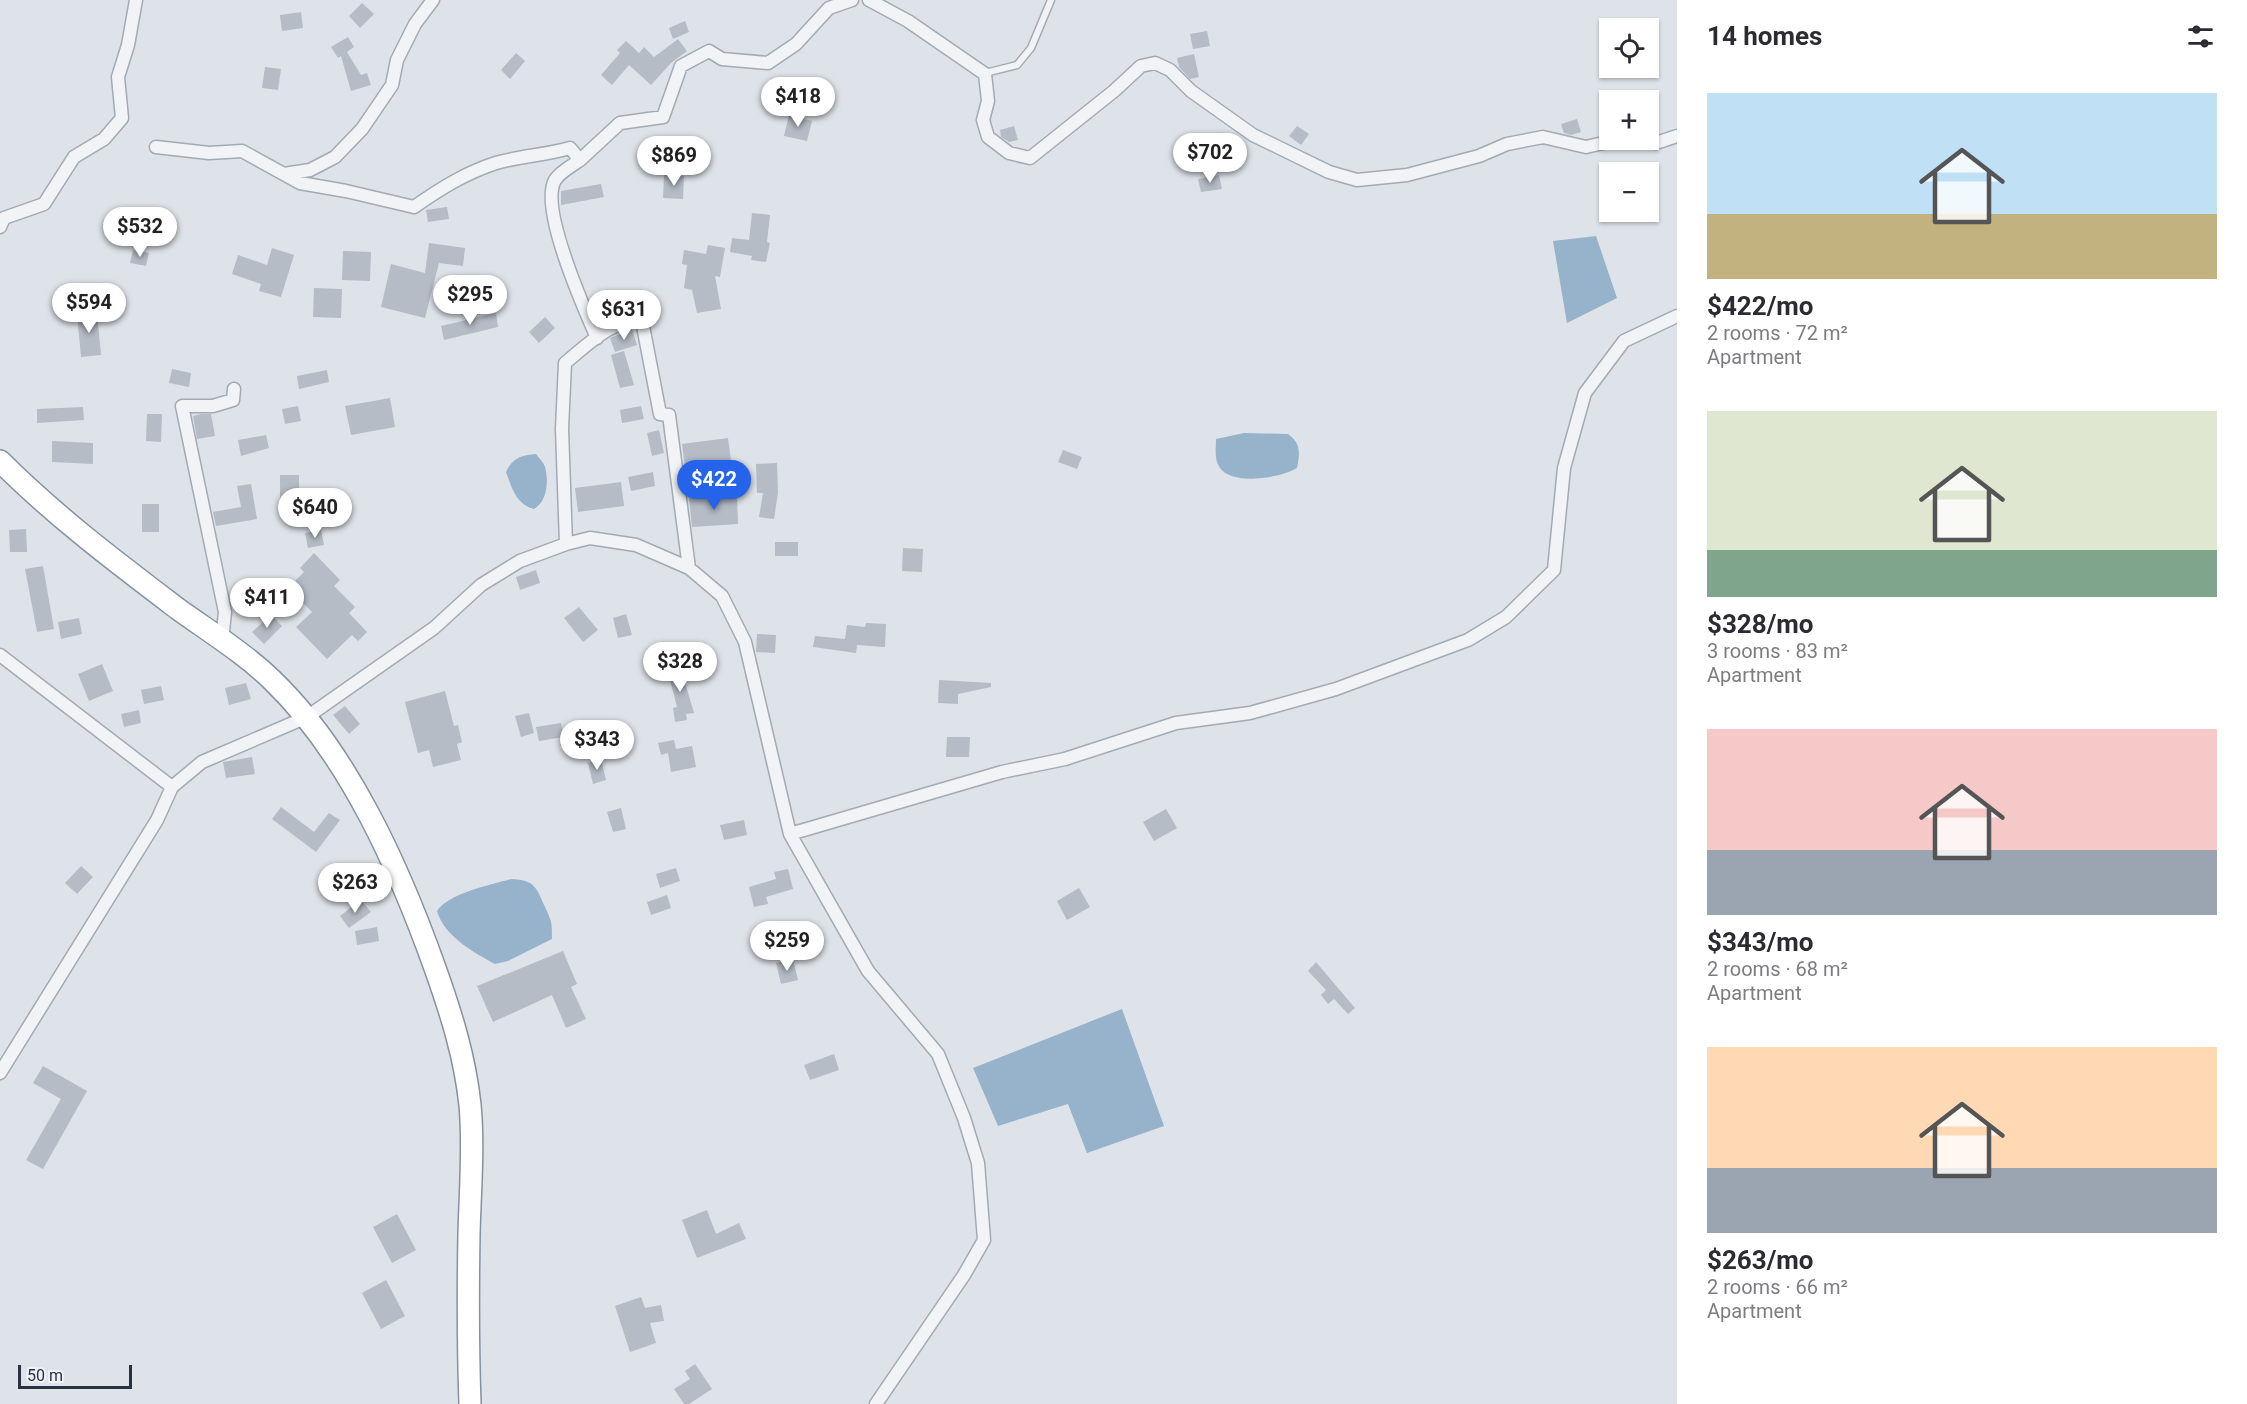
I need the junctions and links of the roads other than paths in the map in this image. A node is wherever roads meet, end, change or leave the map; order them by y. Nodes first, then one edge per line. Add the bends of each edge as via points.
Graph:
1 (136, 0) edge
2 (433, 0) edge
3 (852, 0) edge
4 (869, 0) edge
5 (1051, 0) edge
6 (985, 74) junction
7 (1677, 136) edge
8 (1659, 142) edge
9 (1599, 144) edge
10 (156, 147) dead end
11 (580, 160) junction
12 (284, 174) junction
13 (0, 227) edge
14 (1677, 316) edge
15 (597, 338) junction
16 (234, 389) dead end
17 (0, 461) edge
18 (566, 544) junction
19 (689, 568) junction
20 (222, 641) junction
21 (0, 655) edge
22 (306, 717) junction
23 (172, 787) junction
24 (790, 834) junction
25 (0, 1073) edge
26 (470, 1404) edge
27 (876, 1404) edge

1 - 13 street via 118,77 122,118 104,139 74,157 44,204 4,218
2 - 12 street via 415,24 397,60 392,85 362,129 335,157 310,170
3 - 11 street via 829,8 796,44 768,63 722,59 709,51 681,66 663,117 620,123
4 - 6 street via 908,21
5 - 6 lane via 1031,48 1017,65
6 - 9 street via 988,101 983,120 988,137 1009,153 1030,158 1141,66 1155,63 1170,69 1191,91 1253,135 1329,172 1357,180 1407,175 1543,137 1586,147
7 - 8 street
10 - 12 street via 209,153 242,151
11 - 12 street via 570,148 499,162 463,175 414,207 300,183
11 - 15 street via 556,179 550,198 578,296
14 - 24 street via 1624,341 1585,393 1564,468 1554,570 1506,617 1468,640 1336,689 1250,713 1176,723 1065,759 1002,772
15 - 18 street via 565,363 562,429
15 - 19 street via 630,319 642,321 660,414 669,414
16 - 20 street via 233,400 213,406 183,406 225,612
17 - 20 highway via 98,549
18 - 19 street via 590,538 636,545
18 - 22 street via 520,561 481,585 434,628
19 - 24 street via 722,596 745,642
20 - 22 highway via 273,681
21 - 23 street
22 - 23 street via 202,762
22 - 26 highway via 343,770 404,885 454,1023 464,1062 471,1140
23 - 25 street via 157,820
24 - 27 street via 868,971 938,1054 978,1163 984,1240

